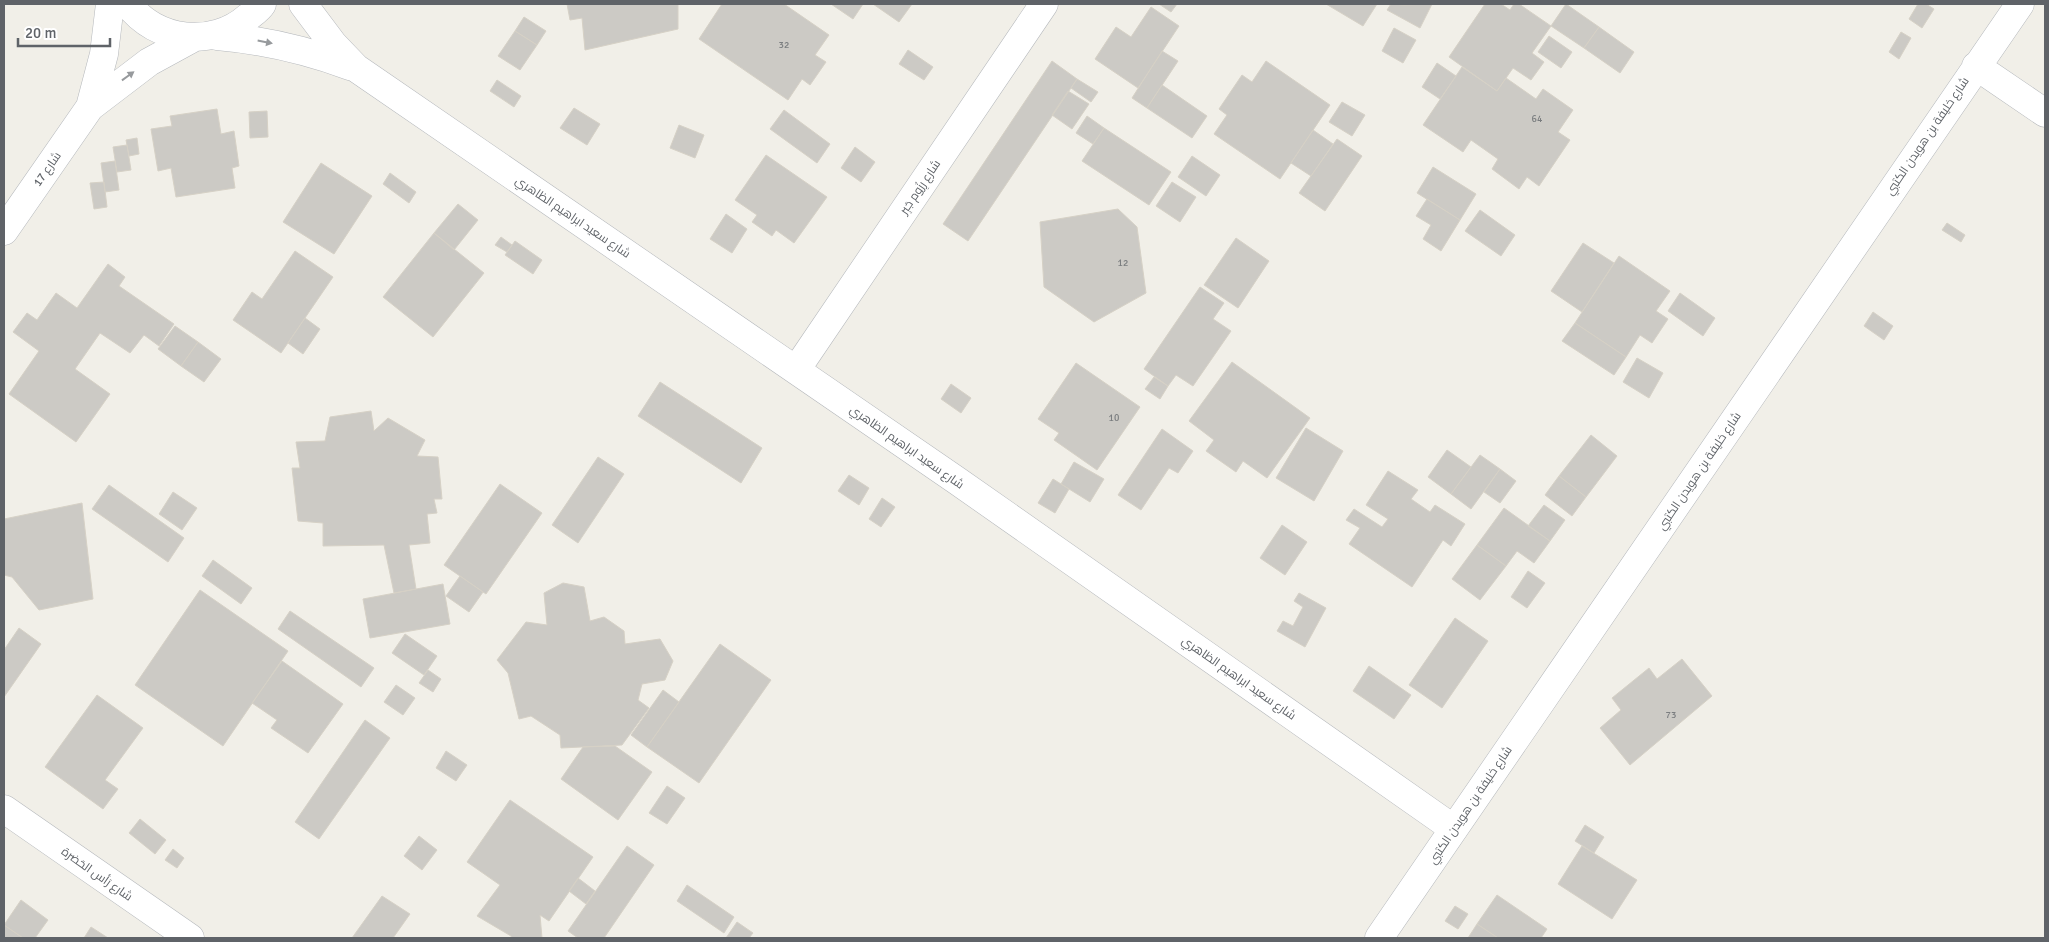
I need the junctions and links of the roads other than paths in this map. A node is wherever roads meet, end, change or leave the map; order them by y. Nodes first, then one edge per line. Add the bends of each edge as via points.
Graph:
1 (110, 4) edge
2 (128, 4) edge
3 (262, 4) edge
4 (303, 4) edge
5 (1044, 4) edge
6 (2020, 4) edge
7 (205, 37) junction
8 (1976, 66) junction
9 (356, 68) junction
10 (90, 107) junction
11 (2045, 113) edge
12 (4, 231) edge
13 (796, 370) junction
14 (4, 809) edge
15 (1454, 829) junction
16 (190, 938) edge
17 (1379, 938) edge

1 - 10 street, شارع 17 via 104,54
2 - 7 street, شارع سعيد ابراهيم الظاهري via 151,25 171,34
3 - 7 street, شارع 17 via 240,24
4 - 9 street, شارع سعيد ابراهيم الظاهري
5 - 13 street, شارع رِزُوم جَبِر
6 - 8 street, شارع خليفة بن هويدن الكتبي
7 -> 9 street, شارع سعيد ابراهيم الظاهري via 252,39 288,46
10 -> 7 street, شارع 17 via 149,62
8 - 11 street
8 - 15 street, شارع خليفة بن هويدن الكتبي
9 - 13 street, شارع سعيد ابراهيم الظاهري
10 - 12 street, شارع 17
13 - 15 street, شارع سعيد ابراهيم الظاهري
14 - 16 street, شارع رَأس الحَضرة
15 - 17 street, شارع خليفة بن هويدن الكتبي

